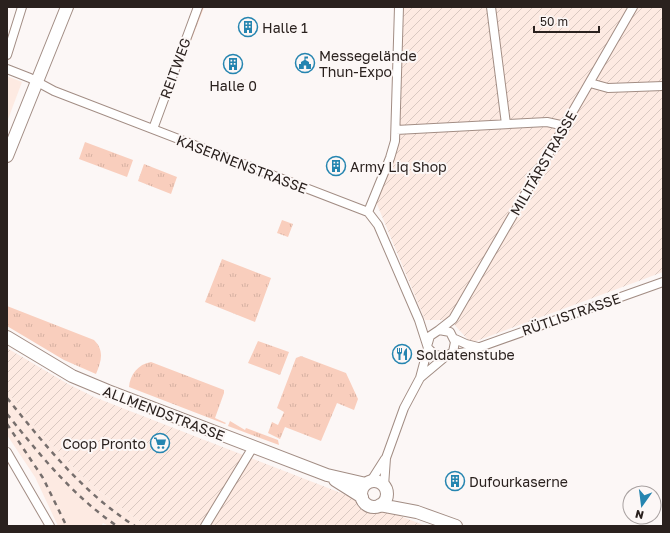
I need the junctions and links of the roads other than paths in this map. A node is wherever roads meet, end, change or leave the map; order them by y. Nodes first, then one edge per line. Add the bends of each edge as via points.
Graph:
1 (22, 7) edge
2 (67, 7) edge
3 (198, 7) edge
4 (399, 7) edge
5 (491, 7) edge
6 (633, 7) edge
7 (7, 55) edge
8 (7, 69) edge
9 (37, 82) junction
10 (590, 83) junction
11 (663, 86) edge
12 (506, 124) junction
13 (565, 126) junction
14 (153, 129) junction
15 (396, 130) junction
16 (7, 156) edge
17 (368, 212) junction
18 (663, 282) edge
19 (453, 319) junction
20 (419, 320) junction
21 (437, 330) junction
22 (7, 337) edge
23 (454, 337) junction
24 (428, 345) junction
25 (479, 347) junction
26 (447, 356) junction
27 (420, 378) junction
28 (253, 447) junction
29 (7, 452) edge
30 (386, 458) junction
31 (327, 476) junction
32 (369, 483) junction
33 (386, 488) junction
34 (362, 497) junction
35 (380, 505) junction
36 (417, 512) junction
37 (50, 526) edge
38 (205, 526) edge
39 (456, 526) edge

1 - 7 street
2 - 9 main road
3 - 14 street, REITWEG
4 - 15 street
5 - 12 street
6 - 10 street, MILITÄRSTRASSE
8 - 9 street, KASERNENSTRASSE
9 - 14 street, KASERNENSTRASSE
9 - 16 main road
10 - 11 street via 608,88
10 - 13 street, MILITÄRSTRASSE
12 - 13 street via 548,122
12 - 15 street
13 - 19 street, MILITÄRSTRASSE
14 - 17 street, KASERNENSTRASSE
15 - 17 street via 390,158
17 - 20 street via 378,225
18 - 25 street, RÜTLISTRASSE
19 - 21 street, MILITÄRSTRASSE
19 - 23 street
20 - 21 street
20 - 24 street
21 - 23 street via 447,330
21 - 24 street via 430,336
22 - 28 main road, ALLMENDSTRASSE via 80,379
23 - 25 street via 466,344
23 - 26 street via 454,349
24 - 26 street via 434,355
24 - 27 street
25 - 26 street, RÜTLISTRASSE
26 - 27 street
27 - 30 street via 404,408
28 - 31 main road, ALLMENDSTRASSE
28 - 38 street
29 - 37 street
30 - 32 street
30 - 33 street
31 - 32 main road, ALLMENDSTRASSE
31 - 34 main road, ALLMENDSTRASSE
32 - 33 main road via 377,481
32 - 34 main road via 362,490
33 - 35 main road via 385,500
33 - 36 main road
34 - 35 main road via 370,505
35 - 36 main road
36 - 39 main road

